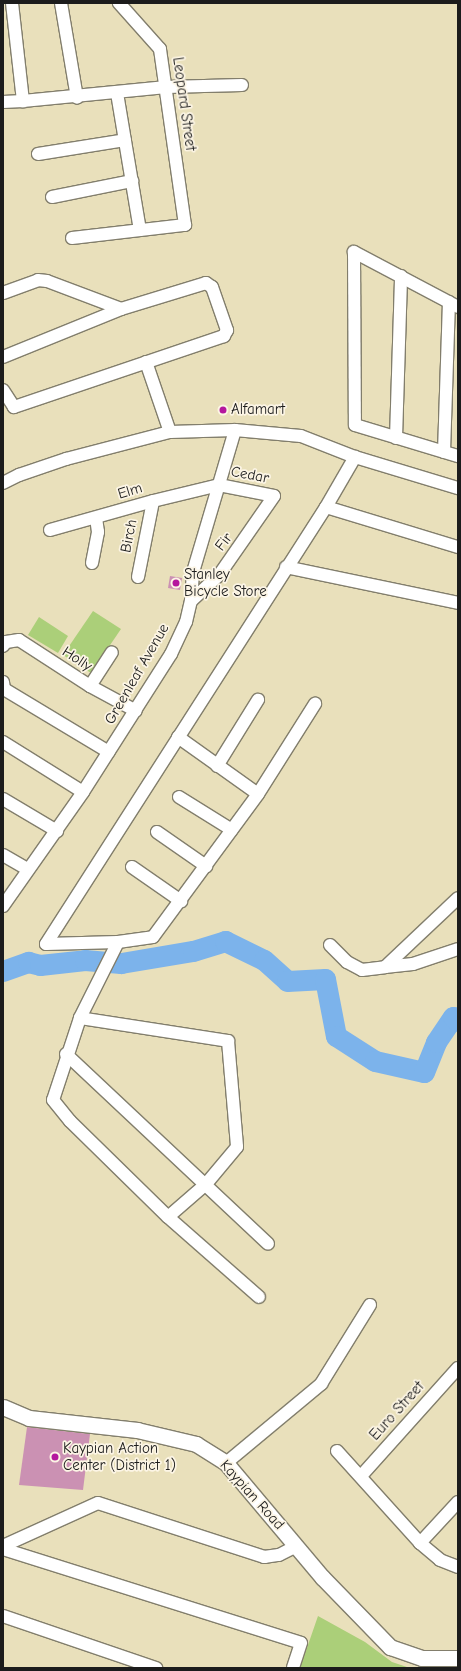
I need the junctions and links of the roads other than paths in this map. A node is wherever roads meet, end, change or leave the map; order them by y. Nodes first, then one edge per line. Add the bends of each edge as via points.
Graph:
1 (12, 3) edge
2 (61, 3) edge
3 (119, 3) edge
4 (242, 85) dead end
5 (166, 88) junction
6 (117, 93) junction
7 (76, 98) junction
8 (23, 101) junction
9 (3, 102) edge
10 (125, 140) junction
11 (38, 154) dead end
12 (132, 181) junction
13 (52, 197) dead end
14 (140, 230) junction
15 (72, 238) dead end
16 (401, 276) junction
17 (3, 293) edge
18 (453, 305) edge
19 (121, 309) junction
20 (3, 357) edge
21 (146, 362) junction
22 (3, 390) edge
23 (235, 430) junction
24 (170, 432) junction
25 (396, 438) junction
26 (444, 452) junction
27 (458, 456) edge
28 (355, 457) junction
29 (3, 483) edge
30 (219, 485) junction
31 (458, 488) edge
32 (274, 496) joint
33 (152, 501) junction
34 (326, 508) junction
35 (96, 518) junction
36 (50, 530) dead end
37 (458, 547) edge
38 (92, 563) dead end
39 (286, 567) junction
40 (138, 576) dead end
41 (191, 601) junction
42 (458, 603) edge
43 (3, 646) edge
44 (112, 652) dead end
45 (3, 685) edge
46 (90, 686) junction
47 (258, 700) dead end
48 (315, 704) dead end
49 (136, 711) junction
50 (178, 737) junction
51 (3, 742) edge
52 (109, 752) junction
53 (217, 766) junction
54 (83, 792) junction
55 (258, 794) junction
56 (179, 796) dead end
57 (3, 799) edge
58 (232, 830) junction
59 (57, 831) junction
60 (157, 832) dead end
61 (3, 855) edge
62 (206, 866) junction
63 (132, 867) dead end
64 (27, 869) junction
65 (458, 898) edge
66 (180, 901) junction
67 (3, 906) edge
68 (330, 945) dead end
69 (116, 946) junction
70 (458, 949) edge
71 (385, 967) junction
72 (80, 1018) junction
73 (66, 1054) junction
74 (206, 1184) junction
75 (168, 1218) junction
76 (268, 1244) dead end
77 (259, 1297) dead end
78 (370, 1305) dead end
79 (458, 1368) edge
80 (3, 1407) edge
81 (337, 1451) dead end
82 (226, 1462) junction
83 (361, 1476) junction
84 (458, 1502) edge
85 (420, 1543) junction
86 (3, 1546) edge
87 (297, 1546) junction
88 (3, 1549) edge
89 (458, 1567) edge
90 (3, 1616) edge
91 (458, 1658) edge
92 (156, 1668) edge
93 (293, 1668) edge

1 - 8 street
2 - 7 street
3 - 5 street, Leopard Street via 160,49
4 - 5 street
5 - 6 street
5 - 14 street, Leopard Street via 185,225
6 - 7 street
6 - 10 street
7 - 8 street
8 - 9 street
10 - 11 street
10 - 12 street
12 - 13 street
12 - 14 street
14 - 15 street
16 - 18 street
16 - 25 street
16 - 25 street via 354,252 355,425
17 - 19 street via 38,280 47,281
18 - 26 street
19 - 20 street
19 - 21 street via 206,283 212,287 227,330 224,336
21 - 22 street via 14,407
21 - 24 street
23 - 24 street
23 - 28 street via 301,436
23 - 30 street, Greenleaf Avenue
24 - 29 street via 66,459
25 - 26 street
26 - 27 street
28 - 31 street
28 - 34 street
30 - 32 street, Cedar
30 - 33 street, Elm
30 - 41 street, Greenleaf Avenue via 193,572
32 - 41 street, Fir via 219,575
33 - 35 street, Elm
33 - 40 street, Birch
34 - 37 street
34 - 39 street
35 - 36 street, Elm
35 - 38 street via 98,532
39 - 42 street
39 - 50 street
41 - 49 street, Greenleaf Avenue via 186,622 171,654
43 - 46 street, Holly via 6,642 19,640
44 - 46 street
45 - 52 street
46 - 49 street, Holly
47 - 53 street
48 - 55 street
49 - 52 street, Greenleaf Avenue
50 - 53 street
50 - 69 street via 46,944
51 - 54 street
52 - 54 street, Greenleaf Avenue
53 - 55 street
54 - 59 street, Greenleaf Avenue
55 - 58 street
56 - 58 street
57 - 59 street
58 - 62 street
59 - 64 street, Greenleaf Avenue
60 - 62 street
61 - 64 street
62 - 66 street
63 - 66 street
64 - 67 street, Greenleaf Avenue
65 - 71 street
66 - 69 street via 153,937
68 - 71 street via 347,962 362,970
69 - 72 street
70 - 71 street via 413,964
72 - 73 street
72 - 74 street via 228,1041 237,1147
73 - 74 street
73 - 75 street via 53,1100 70,1121
74 - 75 street
74 - 76 street
75 - 77 street
78 - 82 street via 321,1384
79 - 83 street, Euro Street
80 - 82 main road, Kaypian Road via 29,1418 167,1436 196,1444
81 - 83 street
82 - 87 main road, Kaypian Road
83 - 85 street
84 - 85 street
85 - 89 street via 440,1560
86 - 87 street via 98,1503 264,1557 279,1555
87 - 91 main road, Kaypian Road via 336,1593 390,1647 422,1658
88 - 93 street via 301,1643
90 - 92 street

